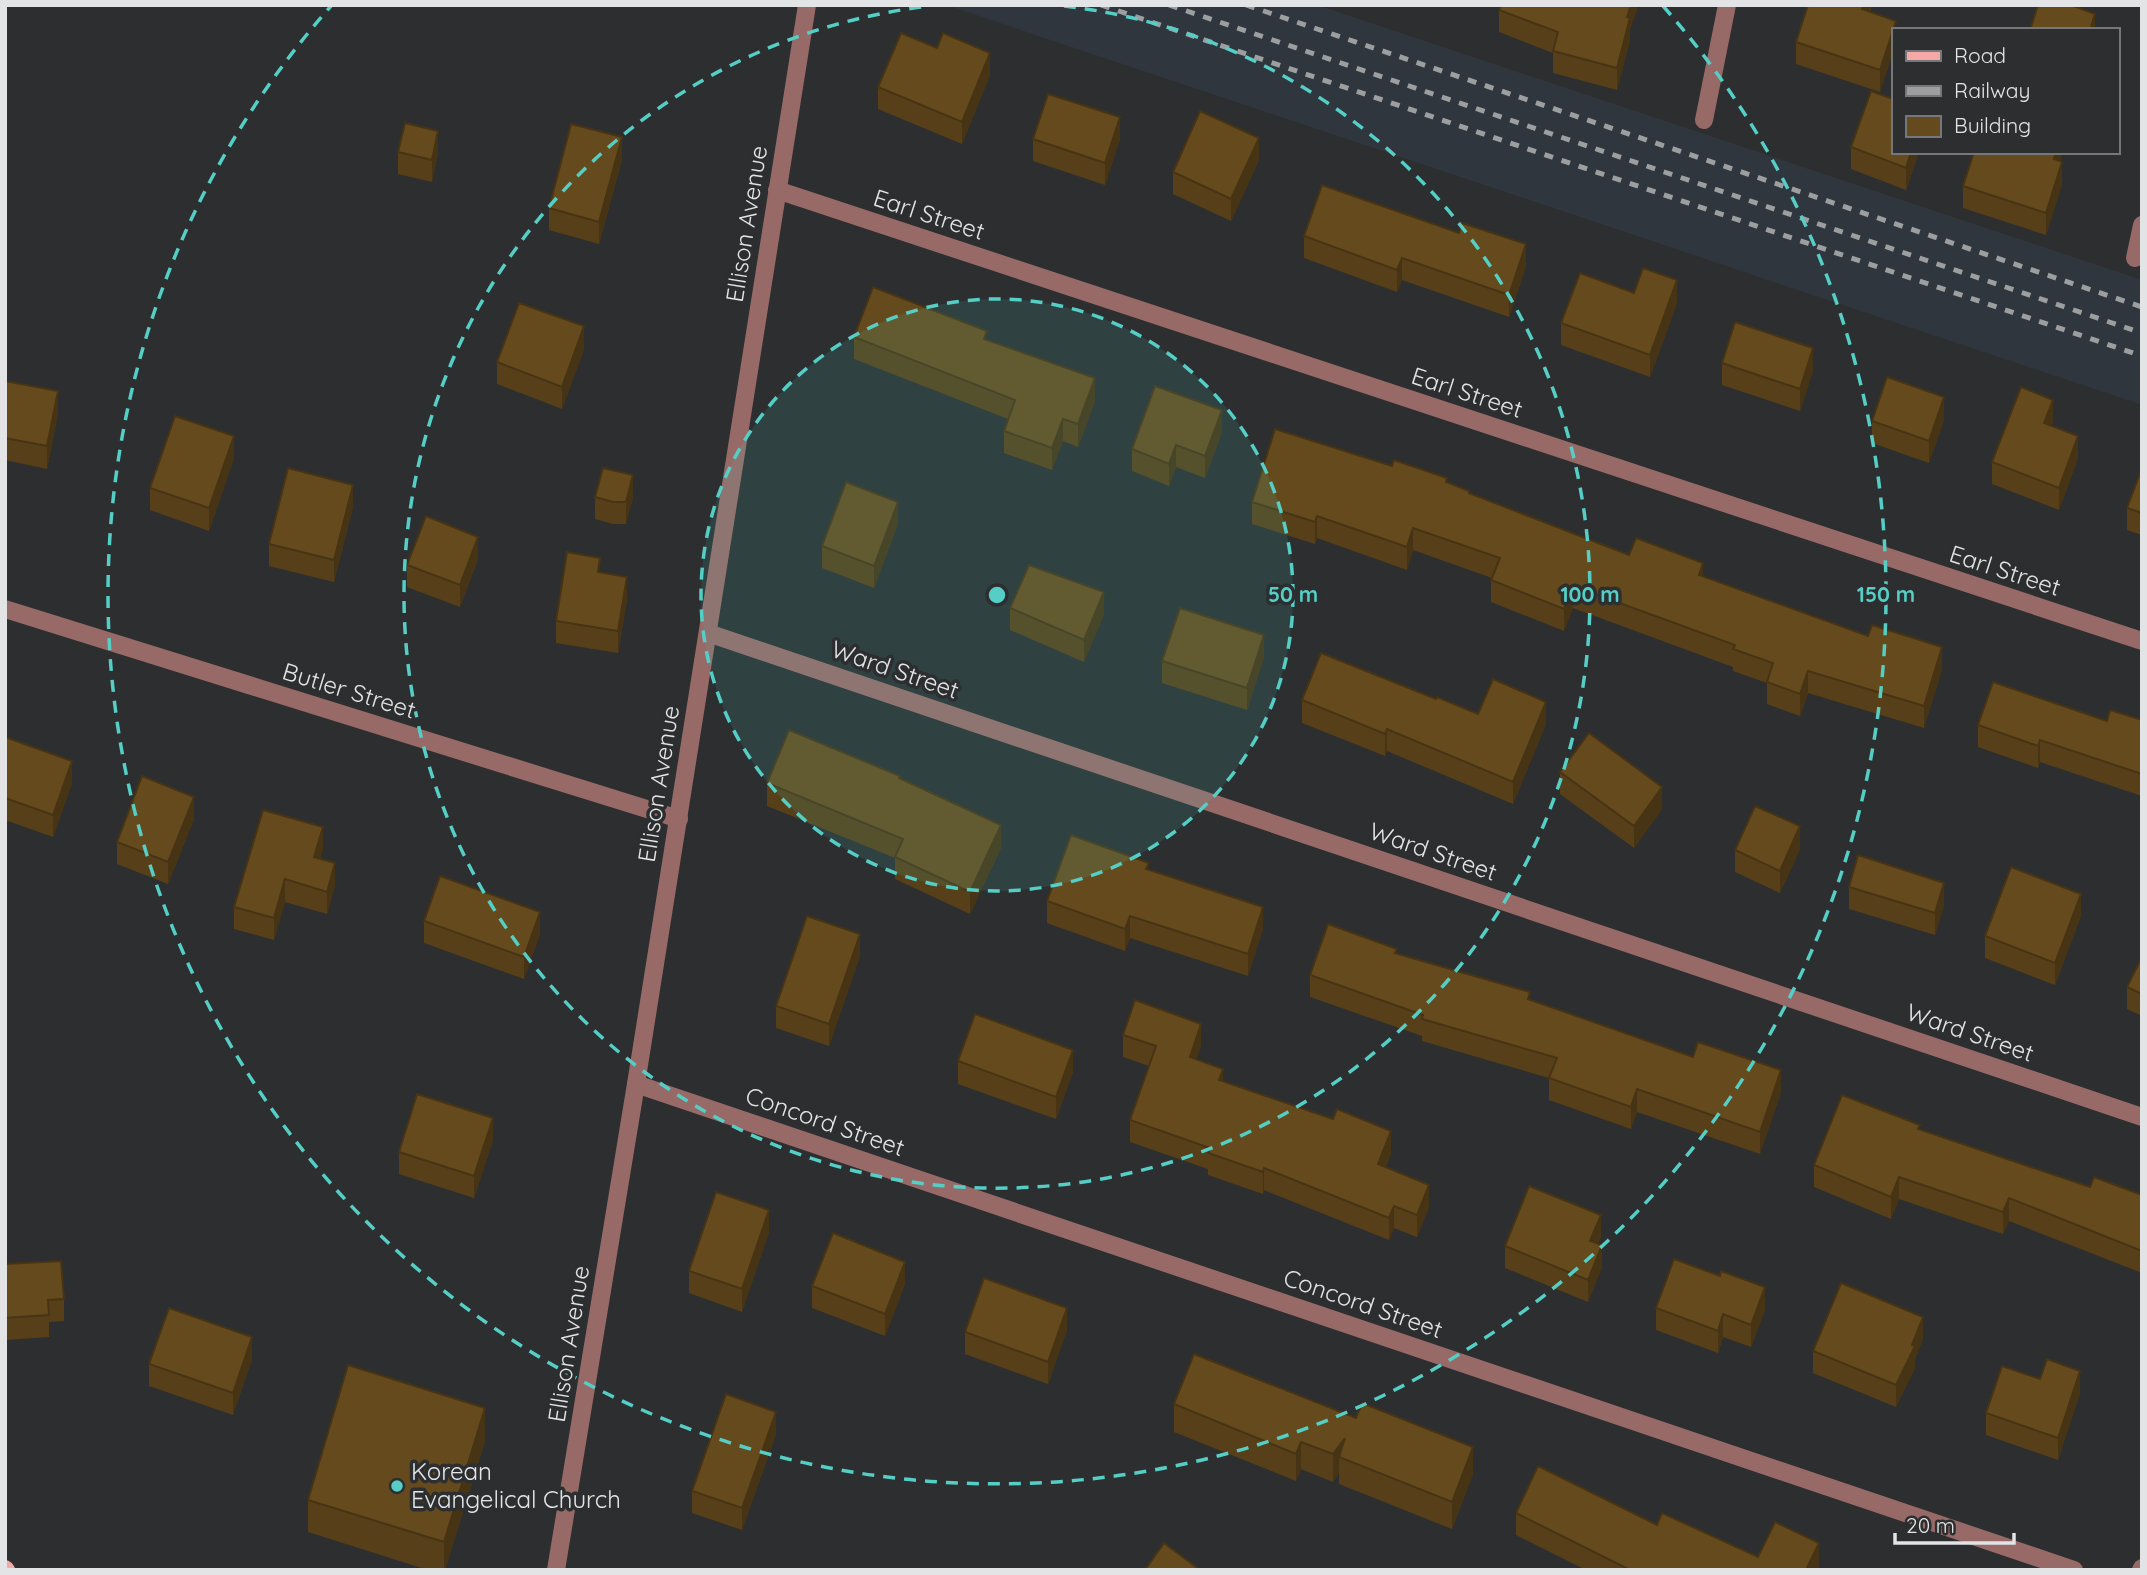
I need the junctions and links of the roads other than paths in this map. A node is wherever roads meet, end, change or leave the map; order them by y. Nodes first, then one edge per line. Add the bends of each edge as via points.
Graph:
1 (807, 5) edge
2 (1727, 5) edge
3 (1704, 120) dead end
4 (777, 190) junction
5 (2142, 225) edge
6 (2135, 258) dead end
7 (5, 609) edge
8 (708, 633) junction
9 (2142, 641) edge
10 (678, 819) junction
11 (636, 1084) junction
12 (2142, 1117) edge
13 (556, 1570) edge
14 (2074, 1570) edge

1 - 4 street, Ellison Avenue
2 - 3 street
4 - 8 street, Ellison Avenue
4 - 9 street, Earl Street
5 - 6 street
7 - 10 street, Butler Street
8 - 10 street, Ellison Avenue
8 - 12 street, Ward Street
10 - 11 street, Ellison Avenue
11 - 13 street, Ellison Avenue
11 - 14 street, Concord Street

